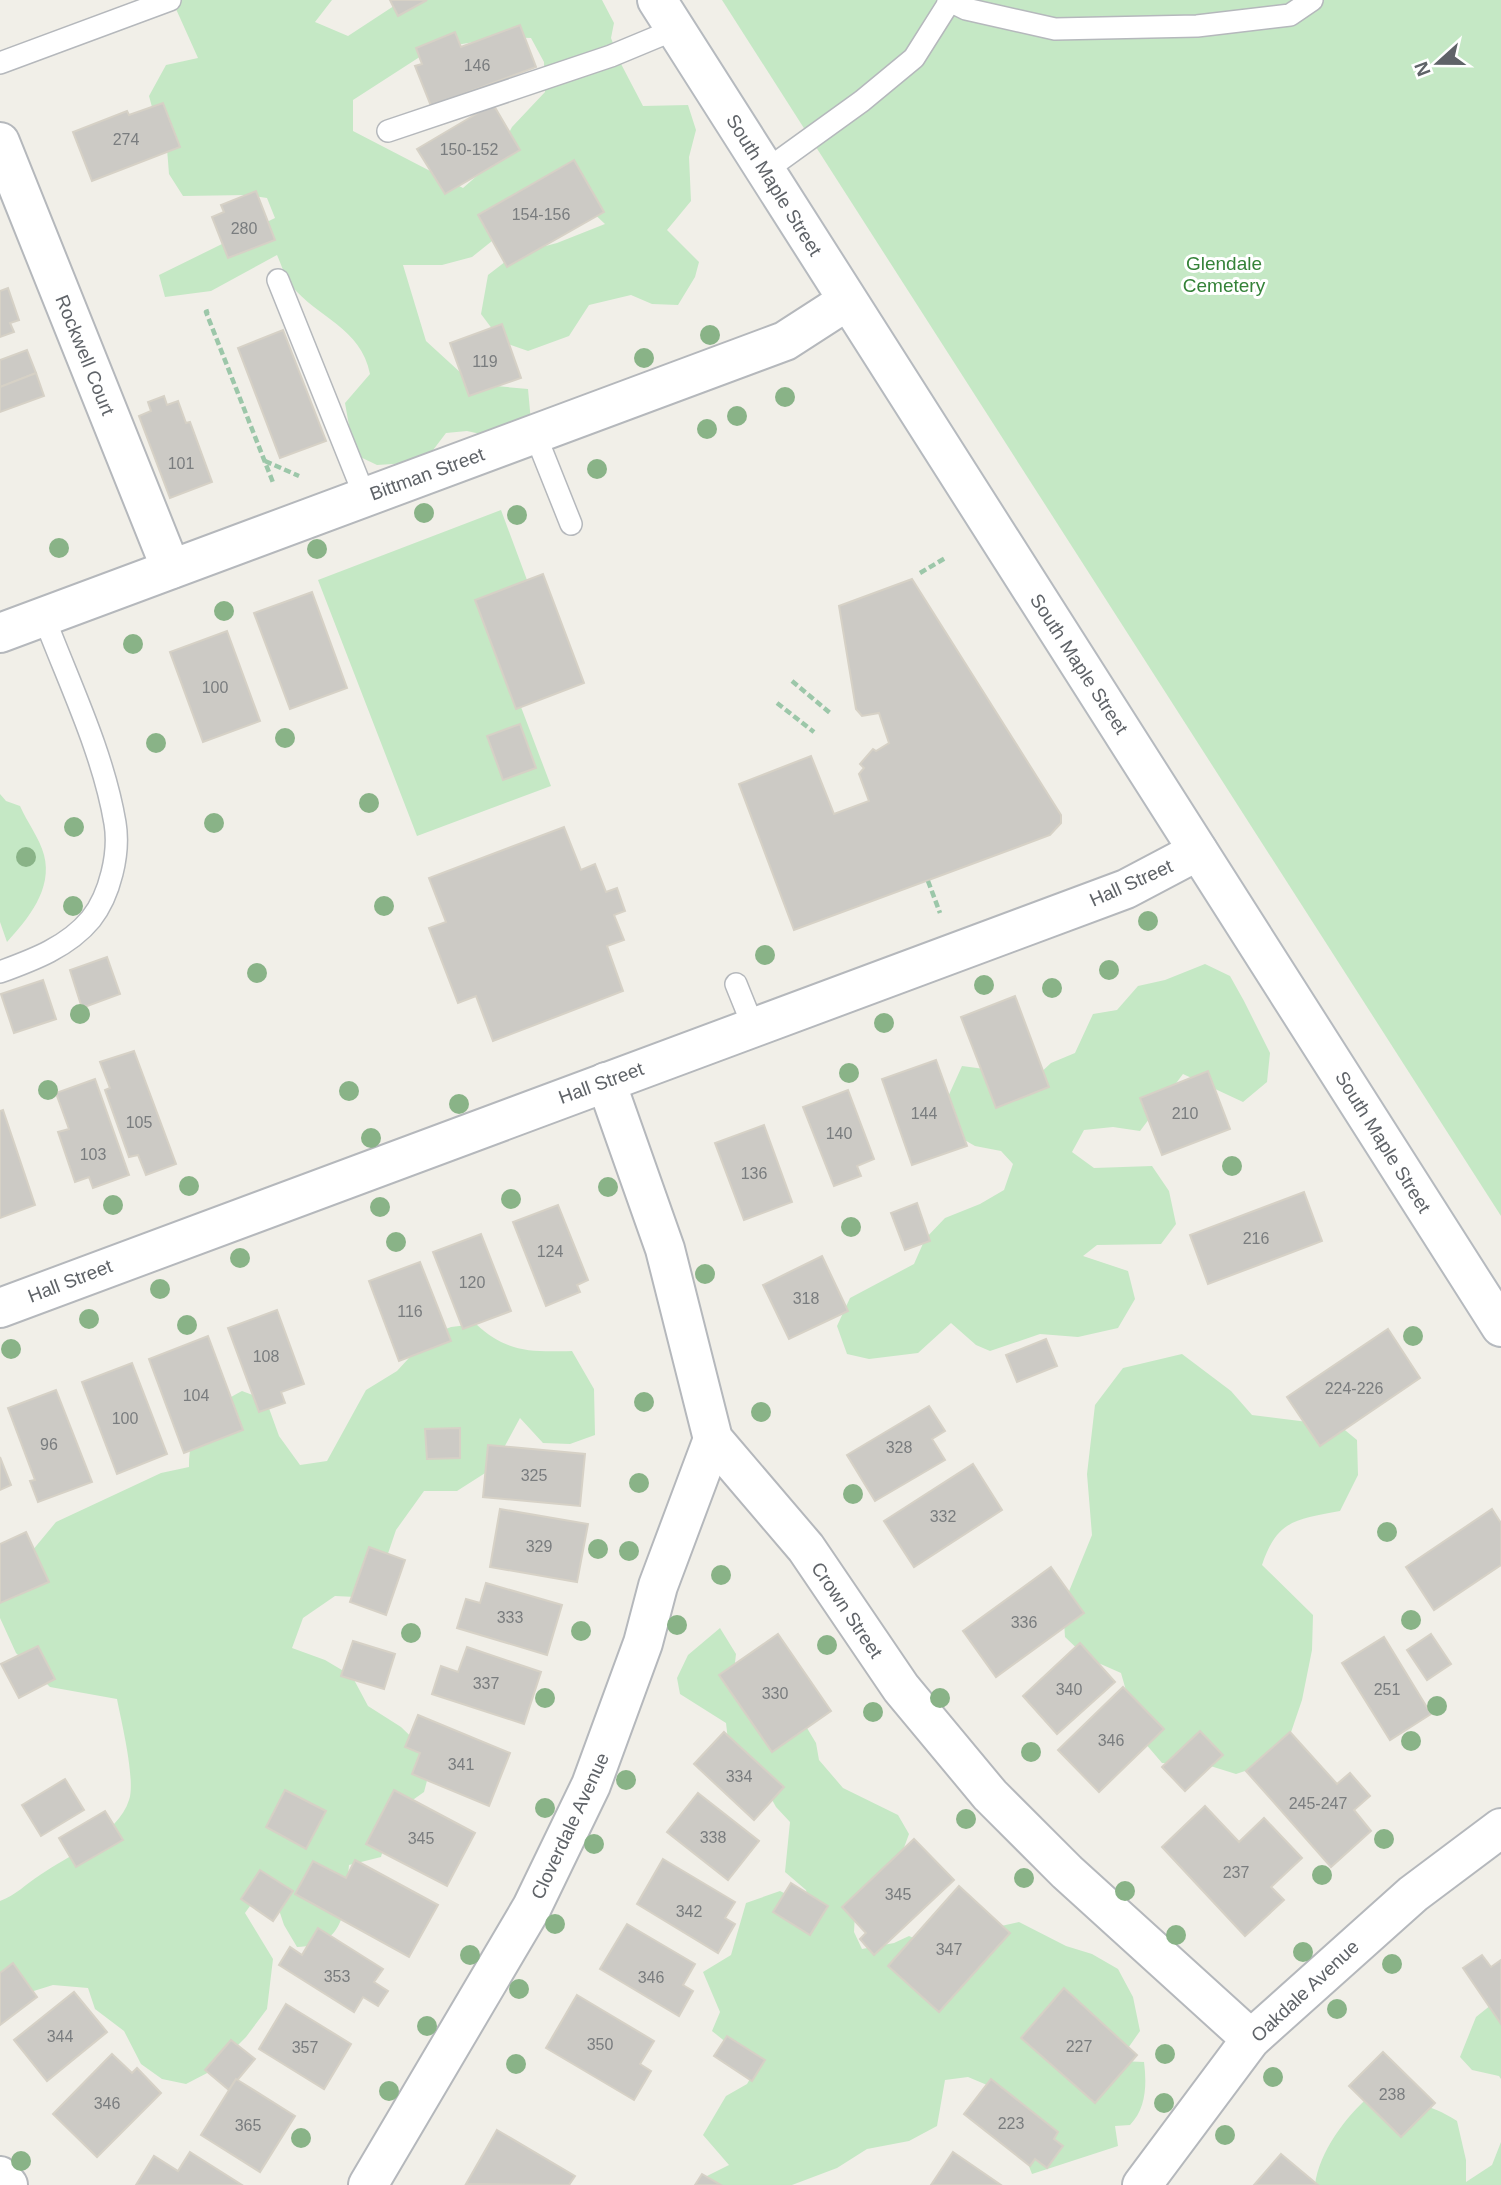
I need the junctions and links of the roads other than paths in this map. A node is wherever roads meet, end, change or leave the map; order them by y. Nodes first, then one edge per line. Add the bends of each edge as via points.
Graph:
1 (170, 0) edge
2 (949, 0) edge
3 (1312, 0) edge
4 (666, 15) edge
5 (0, 62) edge
6 (388, 131) dead end
7 (0, 142) edge
8 (765, 171) junction
9 (278, 280) dead end
10 (847, 301) junction
11 (535, 434) junction
12 (365, 497) junction
13 (570, 524) dead end
14 (171, 569) junction
15 (44, 617) junction
16 (0, 633) edge
17 (1198, 851) junction
18 (0, 972) edge
19 (736, 984) dead end
20 (753, 1026) junction
21 (606, 1082) junction
22 (0, 1308) edge
23 (1501, 1327) edge
24 (713, 1439) junction
25 (1501, 1828) edge
26 (1251, 2039) junction
27 (0, 2176) edge
28 (8, 2185) edge
29 (368, 2185) edge
30 (1142, 2185) edge

1 - 5 lane
2 - 3 lane via 966,9 1055,29 1197,26 1290,15
2 - 8 lane via 914,58
4 - 6 lane via 611,56
4 - 8 street, South Maple Street
7 - 14 street, Rockwell Court
8 - 10 street, South Maple Street
9 - 12 lane
10 - 11 street, Bittman Street via 785,341
10 - 17 street, South Maple Street
11 - 12 street, Bittman Street
11 - 13 lane
12 - 14 street, Bittman Street
14 - 15 street, Bittman Street
15 - 16 street, Bittman Street
15 - 18 lane via 103,776 115,825 114,866 91,918 64,943
17 - 20 street, Hall Street via 1126,889
17 - 23 street, South Maple Street
19 - 20 lane
20 - 21 street, Hall Street
21 - 22 street, Hall Street
21 - 24 street, Crown Street via 665,1249
24 - 26 street, Crown Street via 806,1548 901,1688 990,1795
24 - 29 street, Cloverdale Avenue via 592,1785 532,1908
25 - 26 street, Oakdale Avenue via 1413,1894
26 - 30 street, Oakdale Avenue
27 - 28 street

